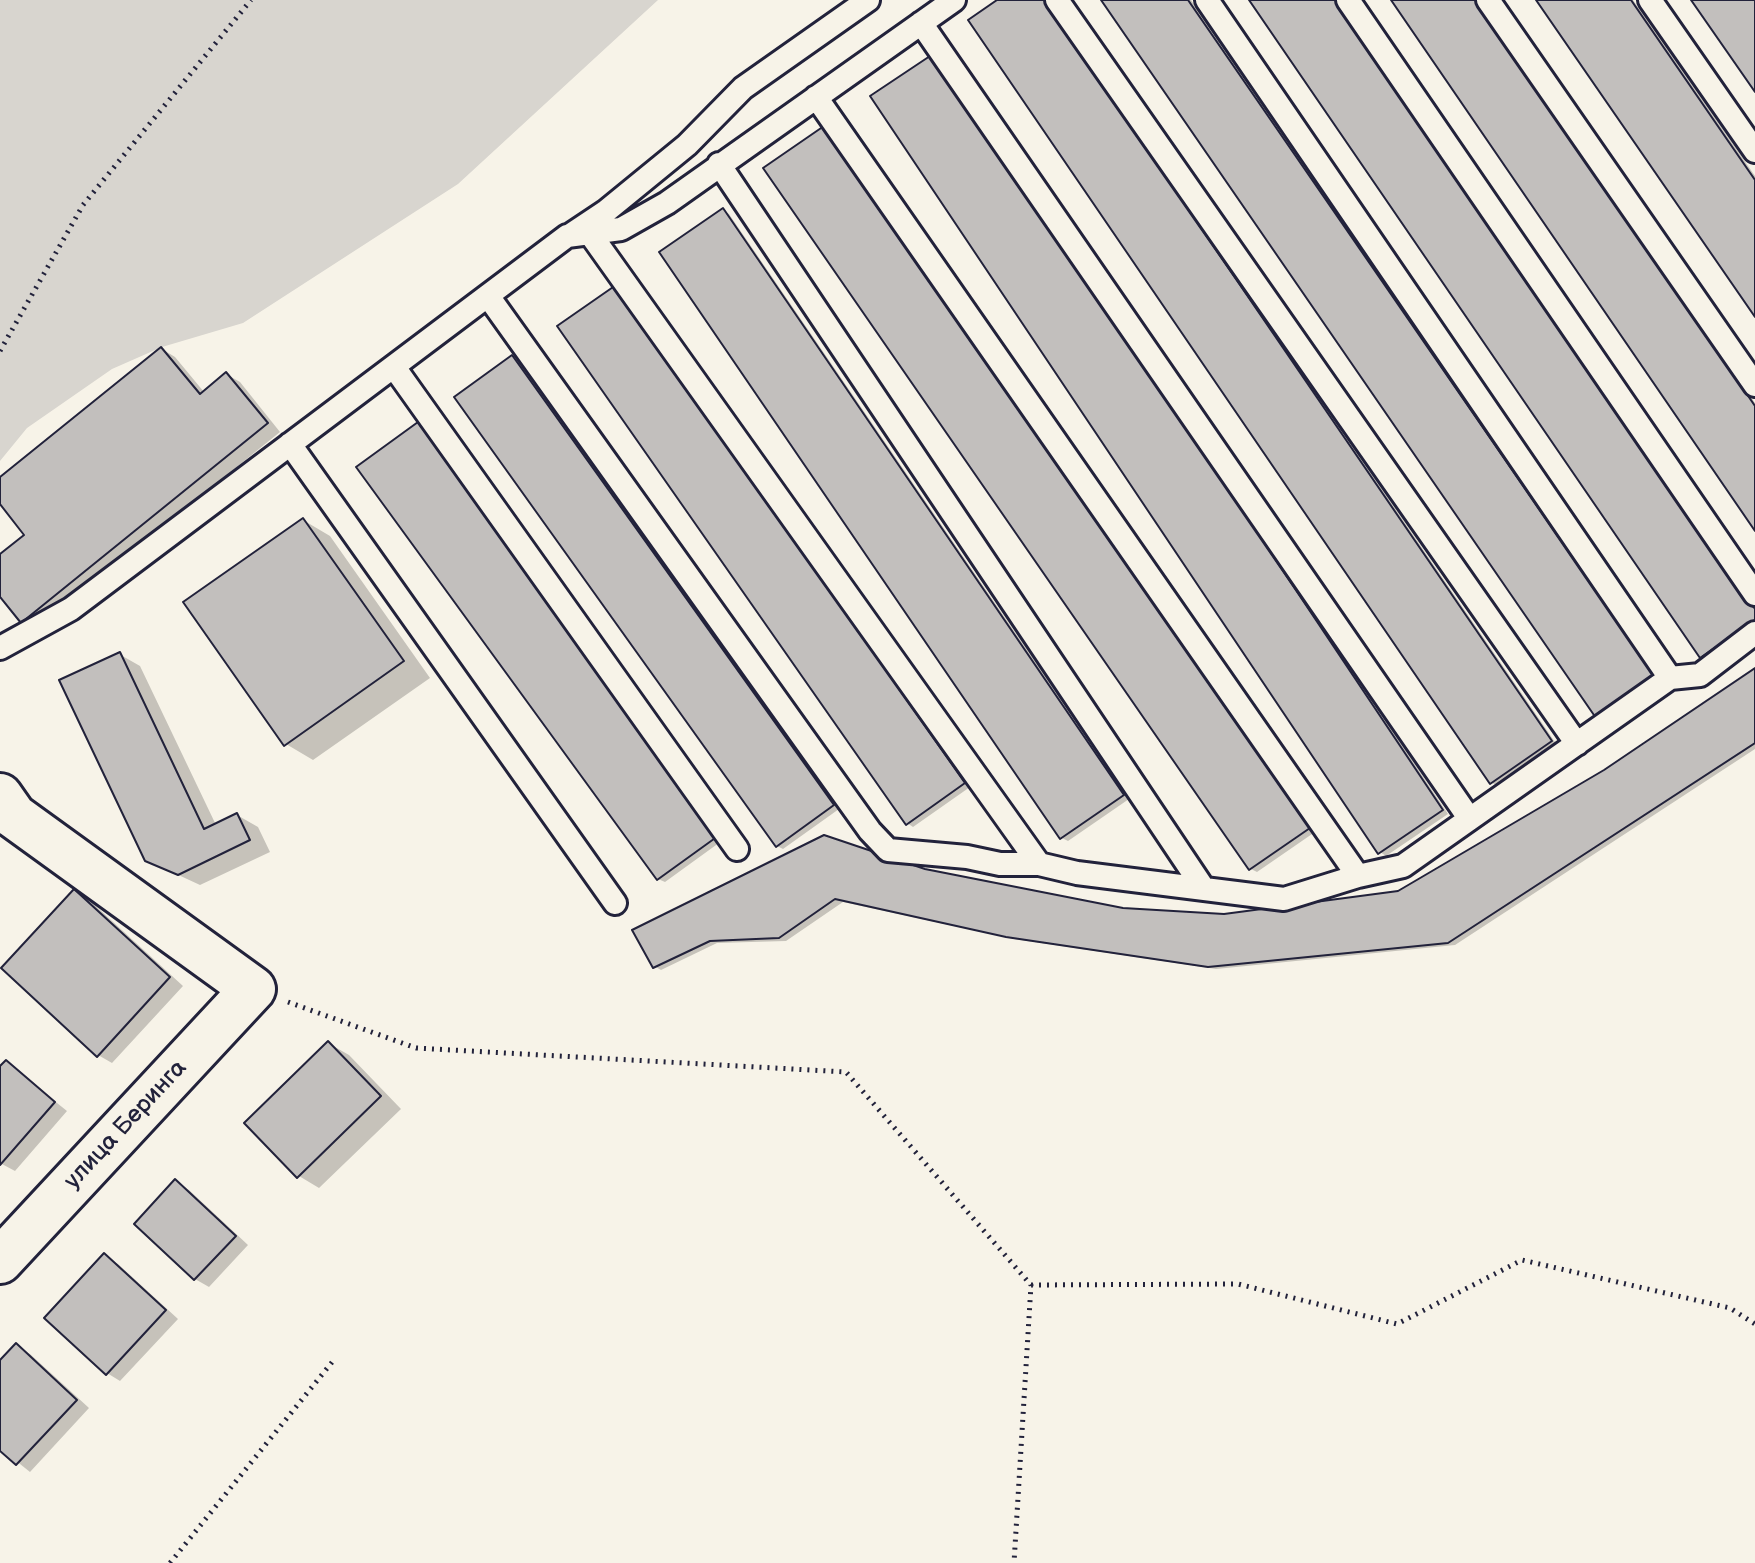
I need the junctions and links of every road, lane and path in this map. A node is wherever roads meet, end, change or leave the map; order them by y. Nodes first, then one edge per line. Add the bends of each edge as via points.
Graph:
1 (251, 0) edge
2 (868, 0) edge
3 (954, 0) edge
4 (1057, 0) edge
5 (1207, 0) edge
6 (1348, 0) edge
7 (1488, 0) edge
8 (1650, 0) edge
9 (921, 23) junction
10 (816, 97) junction
11 (1755, 151) edge
12 (719, 164) junction
13 (591, 235) junction
14 (567, 236) junction
15 (488, 296) junction
16 (0, 351) edge
17 (394, 367) junction
18 (1755, 385) edge
19 (290, 444) junction
20 (1755, 594) edge
21 (1755, 633) edge
22 (0, 648) edge
23 (1670, 678) junction
24 (1577, 744) junction
25 (0, 796) edge
26 (1469, 818) junction
27 (737, 849) dead end
28 (1039, 864) junction
29 (1358, 876) junction
30 (1202, 886) junction
31 (615, 903) dead end
32 (253, 989) junction
33 (0, 1261) edge
34 (1031, 1285) junction
35 (1755, 1324) edge
36 (333, 1361) dead end
37 (170, 1563) edge
38 (1014, 1563) edge

1 - 16 path via 83,205
2 - 14 lane via 743,88 687,145
3 - 9 lane
4 - 24 lane
5 - 23 lane
6 - 20 lane
7 - 18 lane
8 - 11 lane
9 - 10 lane
9 - 26 lane
10 - 12 lane
10 - 29 lane
12 - 13 lane via 632,223
12 - 30 lane
13 - 14 lane
13 - 28 lane
14 - 15 lane
15 - 17 lane
15 - 28 lane via 888,850
17 - 19 lane
17 - 27 lane
19 - 22 lane via 71,609
19 - 31 lane
21 - 23 lane via 1700,675
23 - 24 lane
24 - 26 lane
25 - 32 street via 14,816
26 - 29 lane via 1403,866
28 - 30 lane
29 - 30 lane via 1284,899
32 - 33 street, улица Беринга
32 - 34 path via 416,1048 846,1072
34 - 35 path via 1238,1284 1397,1324 1522,1260 1730,1308
34 - 38 path
36 - 37 path

